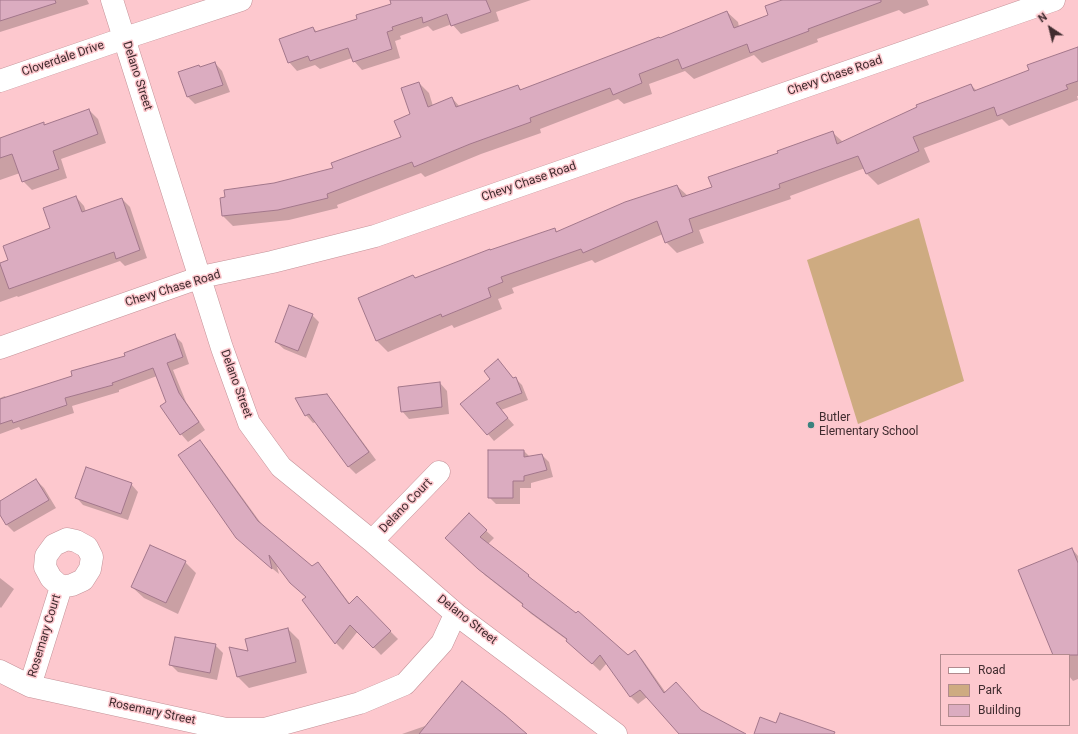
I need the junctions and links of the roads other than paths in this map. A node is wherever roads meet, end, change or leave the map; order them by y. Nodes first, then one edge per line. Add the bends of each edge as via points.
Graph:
1 (112, 0) edge
2 (241, 0) edge
3 (1054, 0) edge
4 (124, 38) junction
5 (0, 81) edge
6 (201, 277) junction
7 (0, 348) edge
8 (439, 472) dead end
9 (372, 541) junction
10 (61, 587) dead end
11 (457, 615) junction
12 (0, 671) edge
13 (30, 686) junction
14 (616, 734) edge

1 - 4 street, Delano Street
2 - 4 street, Cloverdale Drive
3 - 6 street, Chevy Chase Road via 375,236
4 - 5 street, Cloverdale Drive
4 - 6 street, Delano Street
6 - 7 street, Chevy Chase Road
6 - 9 street, Delano Street via 222,348 249,423 281,467
8 - 9 street, Delano Court
9 - 11 street, Delano Street
10 - 13 street, Rosemary Court
11 - 13 street, Rosemary Street via 442,643 405,684 360,703 264,729 226,729
11 - 14 street, Delano Street
12 - 13 street, Rosemary Street

